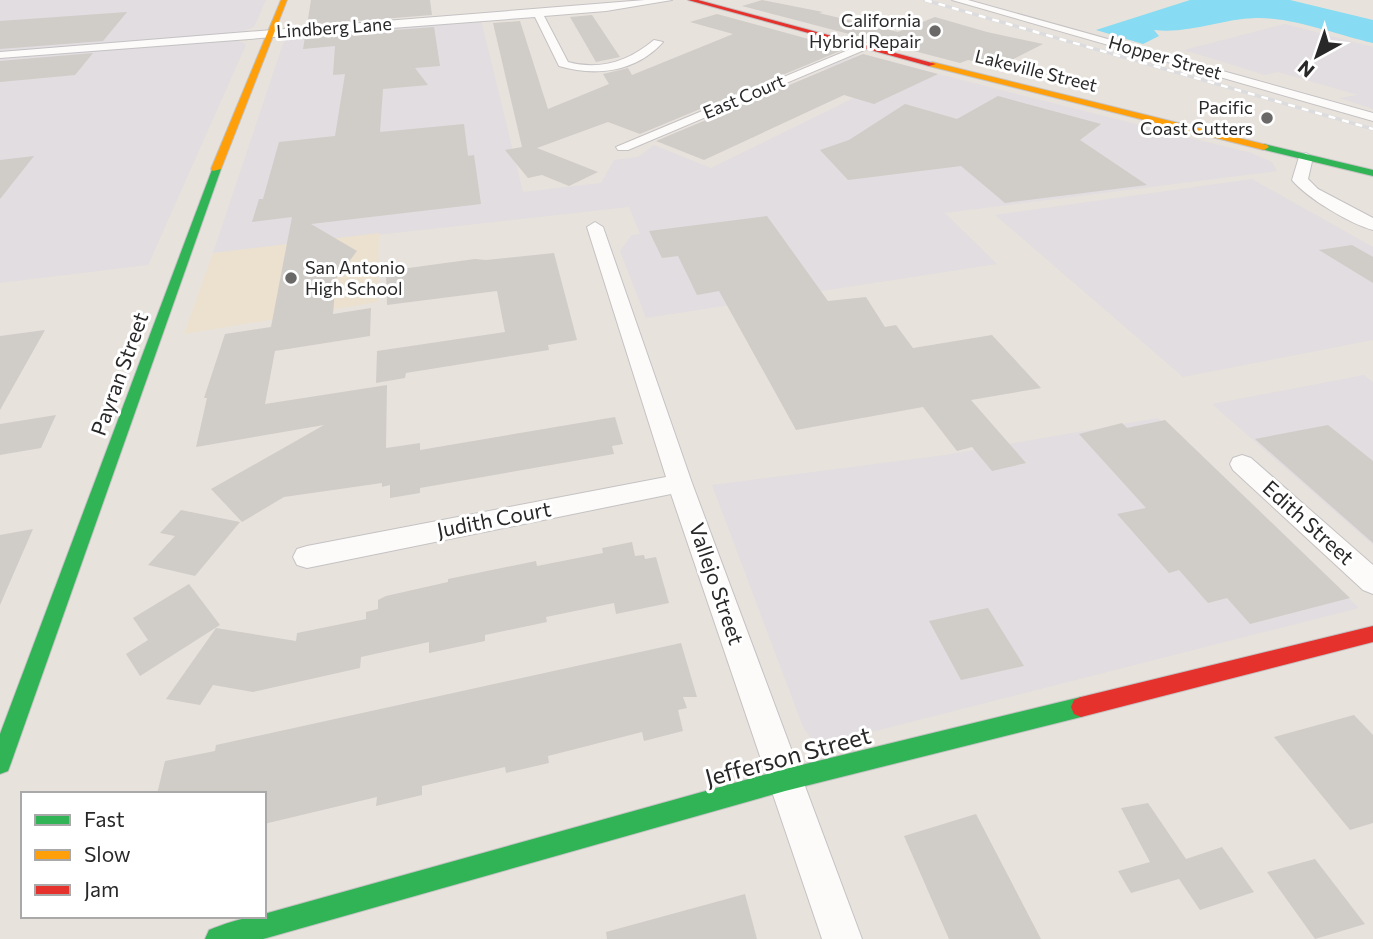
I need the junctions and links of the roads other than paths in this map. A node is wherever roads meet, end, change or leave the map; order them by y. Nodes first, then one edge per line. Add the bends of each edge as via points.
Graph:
1 (284, 0) edge
2 (667, 0) edge
3 (691, 0) edge
4 (957, 0) edge
5 (538, 13) junction
6 (271, 33) junction
7 (658, 43) dead end
8 (865, 46) junction
9 (0, 55) edge
10 (1373, 117) edge
11 (623, 147) dead end
12 (1306, 157) junction
13 (1373, 173) edge
14 (1373, 225) edge
15 (595, 227) dead end
16 (1242, 464) dead end
17 (680, 483) junction
18 (307, 557) dead end
19 (1373, 582) edge
20 (1373, 634) edge
21 (0, 763) edge
22 (785, 780) junction
23 (218, 939) edge
24 (842, 939) edge

1 - 6 main road, Payran Street
2 - 5 street, Lindberg Lane
3 - 8 main road, Lakeville Street
4 - 10 street, Hopper Street
5 - 6 street, Lindberg Lane
5 - 7 street via 563,64 572,67 613,67 646,54
6 - 9 street, Lindberg Lane
6 - 21 main road, Payran Street via 197,217
8 - 11 street, East Court
8 - 12 main road, Lakeville Street
12 - 13 main road, Lakeville Street
12 - 14 street via 1300,180 1312,192
15 - 17 street, Vallejo Street
16 - 19 street, Edith Street
17 - 18 street, Judith Court
17 - 22 street, Vallejo Street
20 - 22 main road, Jefferson Street
22 - 23 main road, Jefferson Street
22 - 24 street, Vallejo Street

